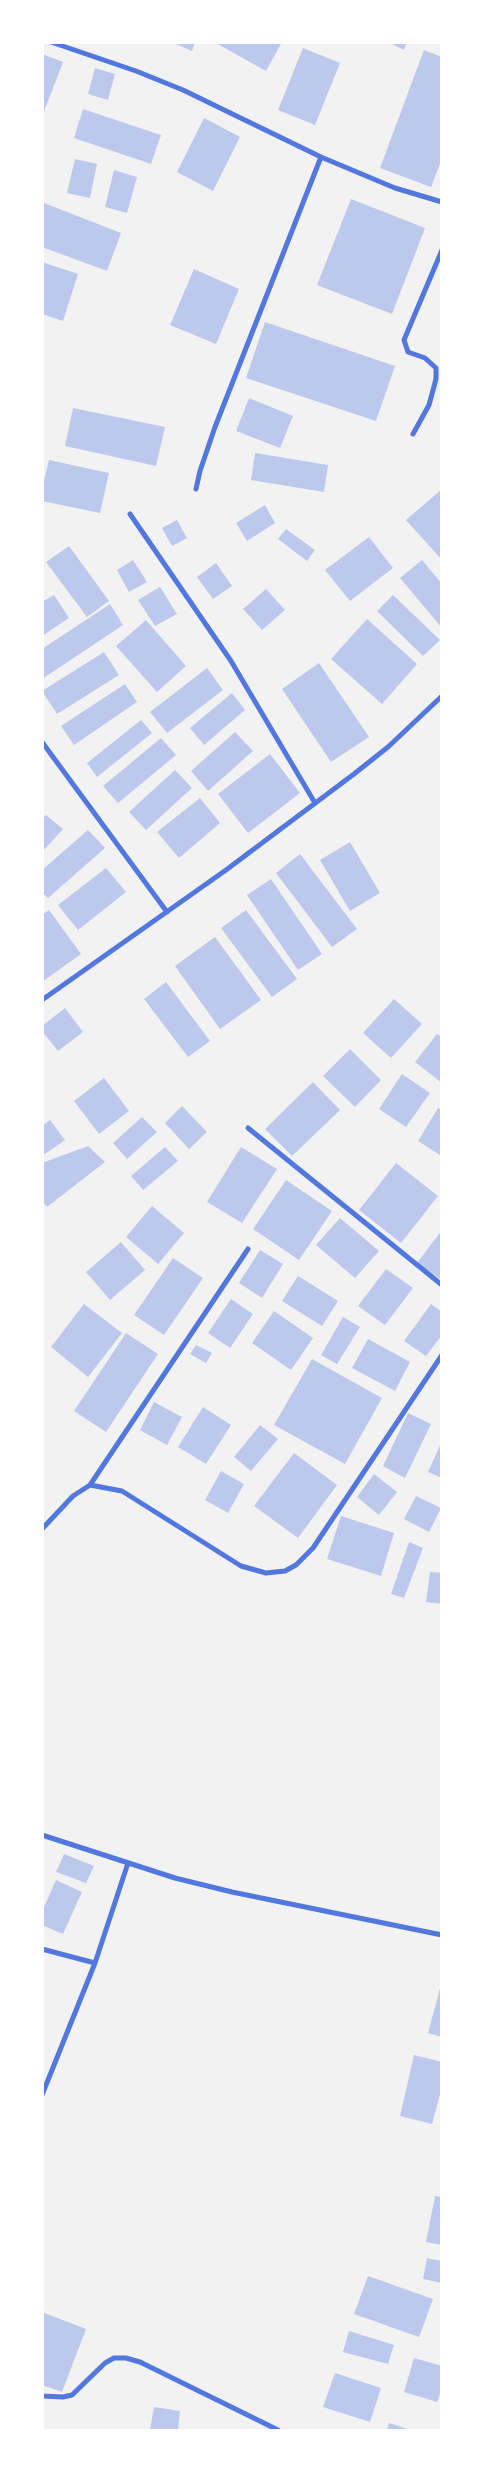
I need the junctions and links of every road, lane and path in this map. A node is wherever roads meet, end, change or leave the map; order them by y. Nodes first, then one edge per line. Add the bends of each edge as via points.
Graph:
1 (51, 42) edge
2 (321, 157) junction
3 (442, 202) edge
4 (442, 250) edge
5 (413, 434) dead end
6 (196, 489) dead end
7 (130, 514) dead end
8 (442, 696) edge
9 (42, 742) edge
10 (315, 803) junction
11 (167, 912) junction
12 (42, 1000) edge
13 (248, 1128) dead end
14 (248, 1248) dead end
15 (442, 1285) edge
16 (442, 1356) edge
17 (90, 1485) junction
18 (42, 1529) edge
19 (42, 1835) edge
20 (128, 1863) junction
21 (442, 1935) edge
22 (42, 1949) edge
23 (95, 1963) junction
24 (42, 2095) edge
25 (42, 2396) edge
26 (278, 2430) edge

1 - 2 street via 183,90
2 - 3 street via 395,188
2 - 6 street via 215,427
4 - 5 street via 404,340 408,352 425,358 436,368 429,405
7 - 10 street via 231,661
8 - 10 street via 388,747
9 - 11 street
10 - 11 street
11 - 12 street
13 - 15 street
14 - 17 street
16 - 17 street via 313,1548 285,1571 266,1574 241,1566 122,1491
17 - 18 street via 73,1496
19 - 20 street
20 - 21 street via 232,1892
20 - 23 street
22 - 23 street
23 - 24 street
25 - 26 street via 72,2395 105,2363 114,2358 126,2358

